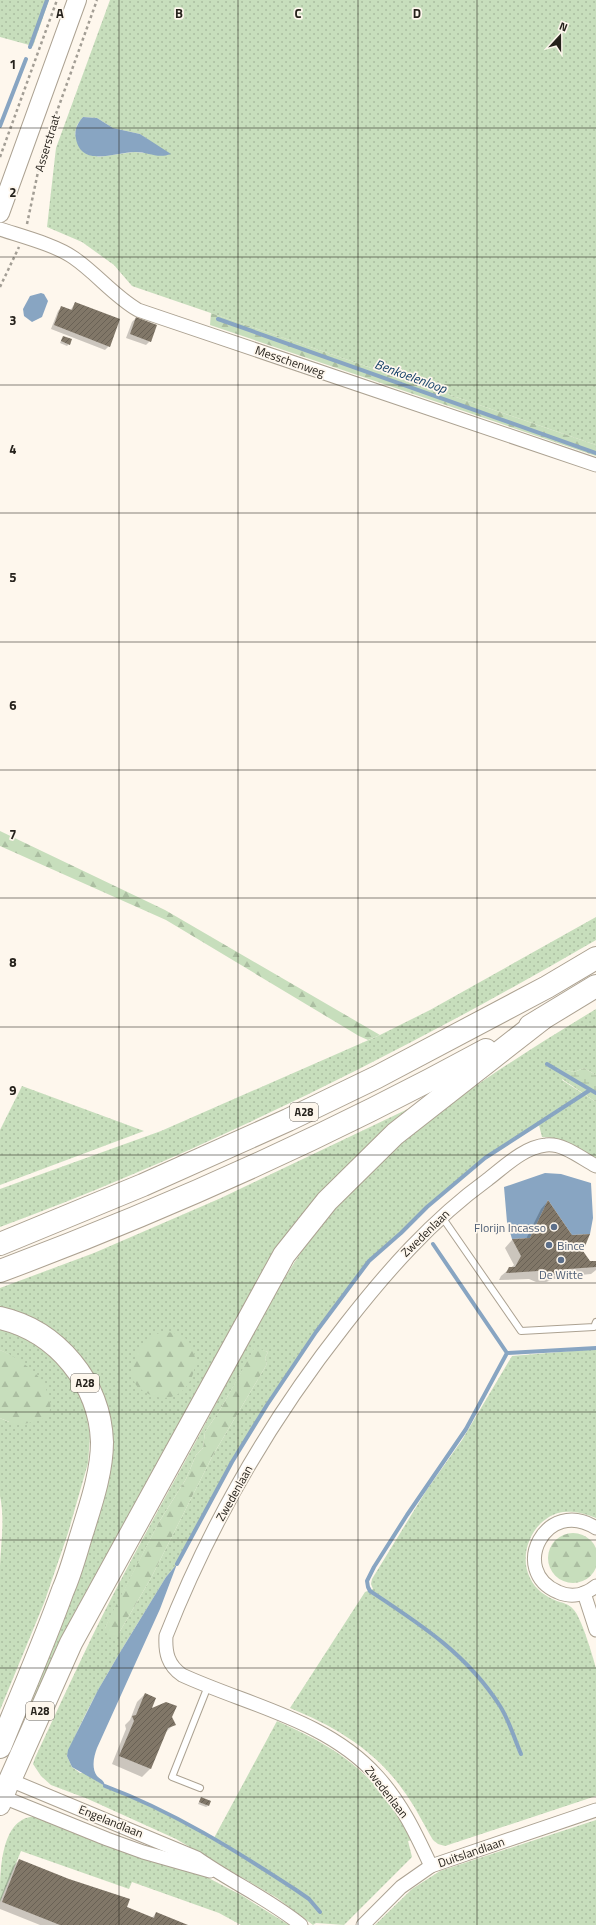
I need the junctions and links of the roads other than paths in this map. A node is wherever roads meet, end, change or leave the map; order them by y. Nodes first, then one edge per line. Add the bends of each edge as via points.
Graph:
1 (77, 0) edge
2 (0, 213) edge
3 (0, 229) edge
4 (596, 465) edge
5 (596, 958) edge
6 (596, 986) edge
7 (542, 1019) junction
8 (596, 1166) edge
9 (442, 1217) junction
10 (0, 1244) edge
11 (0, 1272) edge
12 (0, 1318) edge
13 (596, 1322) edge
14 (596, 1528) edge
15 (596, 1586) edge
16 (584, 1593) junction
17 (596, 1630) edge
18 (208, 1686) junction
19 (0, 1747) edge
20 (200, 1788) dead end
21 (3, 1791) edge
22 (596, 1810) edge
23 (431, 1866) junction
24 (218, 1873) junction
25 (301, 1925) edge
26 (363, 1925) edge

1 - 2 main road, Asserstraat
3 - 4 street, Messchenweg via 74,258 124,302 138,310
5 - 10 highway, A28 via 527,998 377,1077 143,1185
6 - 7 highway, A28
7 - 11 highway, A28 via 388,1102 198,1192
7 - 21 highway, A28 via 395,1134 327,1201 284,1255 75,1637
8 - 9 street, Zwedenlaan via 556,1145 534,1147 471,1191
9 - 13 lane via 521,1331 594,1327
9 - 18 street, Zwedenlaan via 373,1288 316,1361 239,1482 205,1548 166,1636 166,1646 169,1662 174,1669
12 - 19 highway, A28 via 42,1336 73,1362 97,1410 102,1443 94,1490 64,1589
14 - 16 street via 576,1520 554,1524 544,1532 537,1543 534,1556 539,1575 552,1589 564,1594
15 - 16 street
16 - 17 street
18 - 20 lane via 172,1777
18 - 23 street, Zwedenlaan via 307,1726 346,1748 377,1776 396,1801 410,1822
21 - 24 street, Engelandlaan via 143,1852
21 - 24 street, Engelandlaan via 180,1849 198,1858
22 - 23 street, Duitslandlaan
23 - 26 street, Duitslandlaan via 401,1887
24 - 25 street, Engelandlaan via 274,1905

